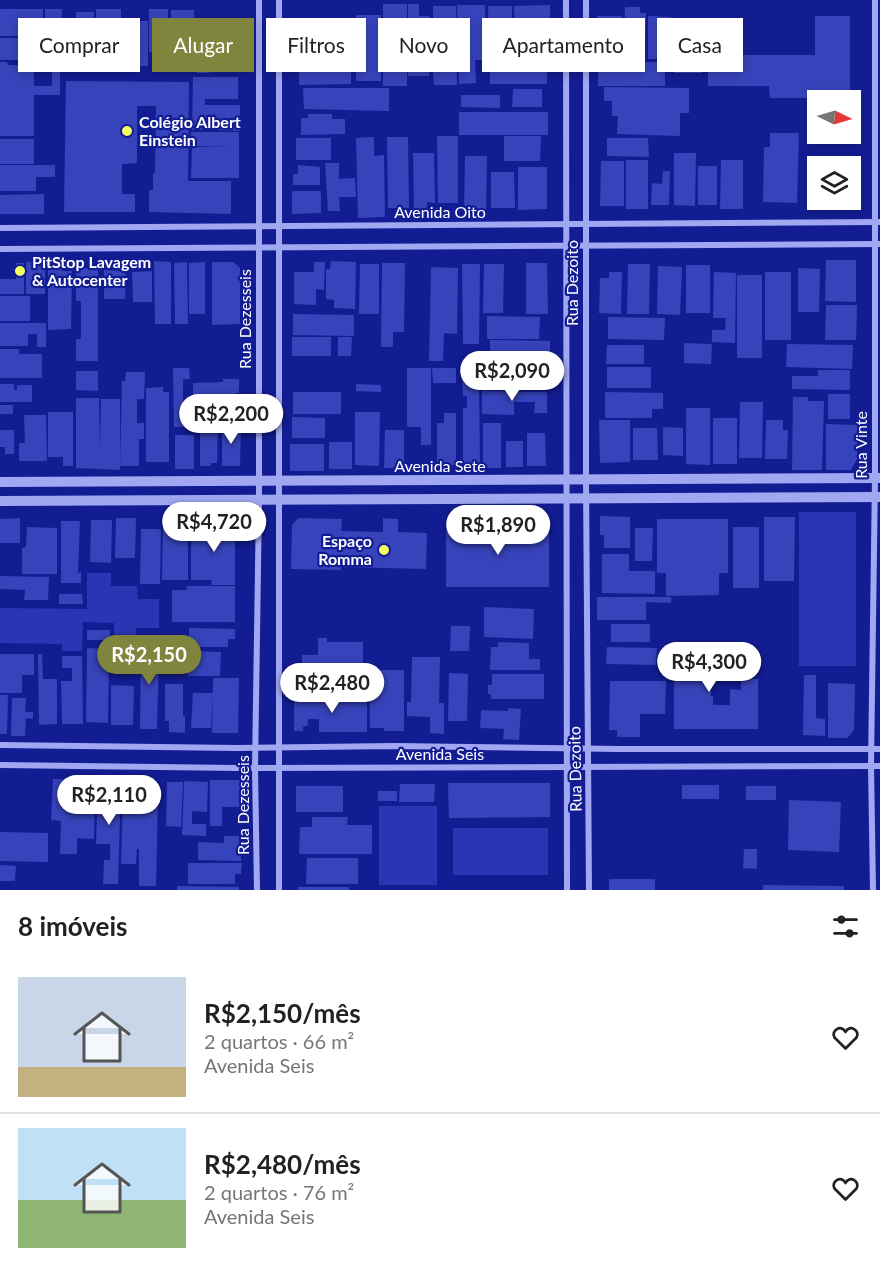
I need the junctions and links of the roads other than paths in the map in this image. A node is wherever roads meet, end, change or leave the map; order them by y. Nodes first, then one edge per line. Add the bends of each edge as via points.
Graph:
1 (259, 0) edge
2 (279, 0) edge
3 (566, 0) edge
4 (586, 0) edge
5 (875, 0) edge
6 (878, 222) edge
7 (567, 225) junction
8 (279, 226) junction
9 (586, 226) junction
10 (258, 227) junction
11 (0, 228) edge
12 (877, 244) edge
13 (567, 245) junction
14 (586, 245) junction
15 (258, 247) junction
16 (279, 247) junction
17 (0, 249) edge
18 (877, 478) edge
19 (566, 480) junction
20 (586, 480) junction
21 (0, 482) edge
22 (258, 482) junction
23 (278, 482) junction
24 (877, 497) edge
25 (566, 500) junction
26 (587, 500) junction
27 (0, 501) edge
28 (258, 501) junction
29 (278, 501) junction
30 (0, 744) edge
31 (256, 748) junction
32 (278, 748) junction
33 (568, 748) junction
34 (588, 749) junction
35 (872, 749) junction
36 (880, 749) edge
37 (0, 765) edge
38 (871, 765) junction
39 (880, 766) edge
40 (568, 767) junction
41 (588, 767) junction
42 (255, 768) junction
43 (279, 768) junction
44 (257, 890) edge
45 (279, 890) edge
46 (567, 890) edge
47 (589, 890) edge
48 (873, 890) edge

1 - 10 street, Rua Dezesseis
2 - 8 street, Rua Dezesseis
3 - 7 street, Rua Dezoito
4 - 9 street, Rua Dezoito
5 - 6 street, Rua Vinte
6 - 9 street, Avenida Oito
6 - 12 street, Rua Vinte
7 - 8 street, Avenida Oito
7 - 9 street, Avenida Oito
7 - 13 street, Rua Dezoito
8 - 10 street, Avenida Oito
8 - 16 street, Rua Dezesseis
9 - 14 street, Rua Dezoito
10 - 11 street, Avenida Oito
10 - 15 street, Rua Dezesseis
12 - 14 street, Avenida Oito
12 - 18 street, Rua Vinte
13 - 14 street, Avenida Oito
13 - 16 street, Avenida Oito
13 - 19 street, Rua Dezoito
14 - 20 street, Rua Dezoito
15 - 16 street, Avenida Oito
15 - 17 street, Avenida Oito
15 - 22 street, Rua Dezesseis
16 - 23 street, Rua Dezesseis
18 - 20 street, Avenida Sete
18 - 24 street, Rua Vinte
19 - 20 street, Avenida Sete
19 - 23 street, Avenida Sete
19 - 25 street, Rua Dezoito
20 - 26 street, Rua Dezoito
21 - 22 street, Avenida Sete
22 - 23 street, Avenida Sete
22 - 28 street, Rua Dezesseis
23 - 29 street, Rua Dezesseis
24 - 26 street, Avenida Sete
24 - 35 street, Rua Vinte
25 - 26 street, Avenida Sete
25 - 29 street, Avenida Sete
25 - 33 street, Rua Dezoito
26 - 34 street, Rua Dezoito
27 - 28 street, Avenida Sete
28 - 29 street, Avenida Sete
28 - 31 street, Rua Dezesseis
29 - 32 street, Rua Dezesseis
30 - 31 street, Avenida Seis
31 - 32 street, Avenida Seis
31 - 42 street, Rua Dezesseis
32 - 33 street, Avenida Seis
32 - 43 street, Rua Dezesseis
33 - 34 street, Avenida Seis
33 - 40 street, Rua Dezoito
34 - 35 street, Avenida Seis
34 - 41 street, Rua Dezoito
35 - 36 street, Avenida Seis
35 - 38 street, Rua Vinte
37 - 42 street, Avenida Seis
38 - 39 street, Avenida Seis
38 - 41 street, Avenida Seis
38 - 48 street, Rua Vinte
40 - 41 street, Avenida Seis
40 - 43 street, Avenida Seis
40 - 46 street, Rua Dezoito
41 - 47 street, Rua Dezoito
42 - 43 street, Avenida Seis
42 - 44 street, Rua Dezesseis
43 - 45 street, Rua Dezesseis

